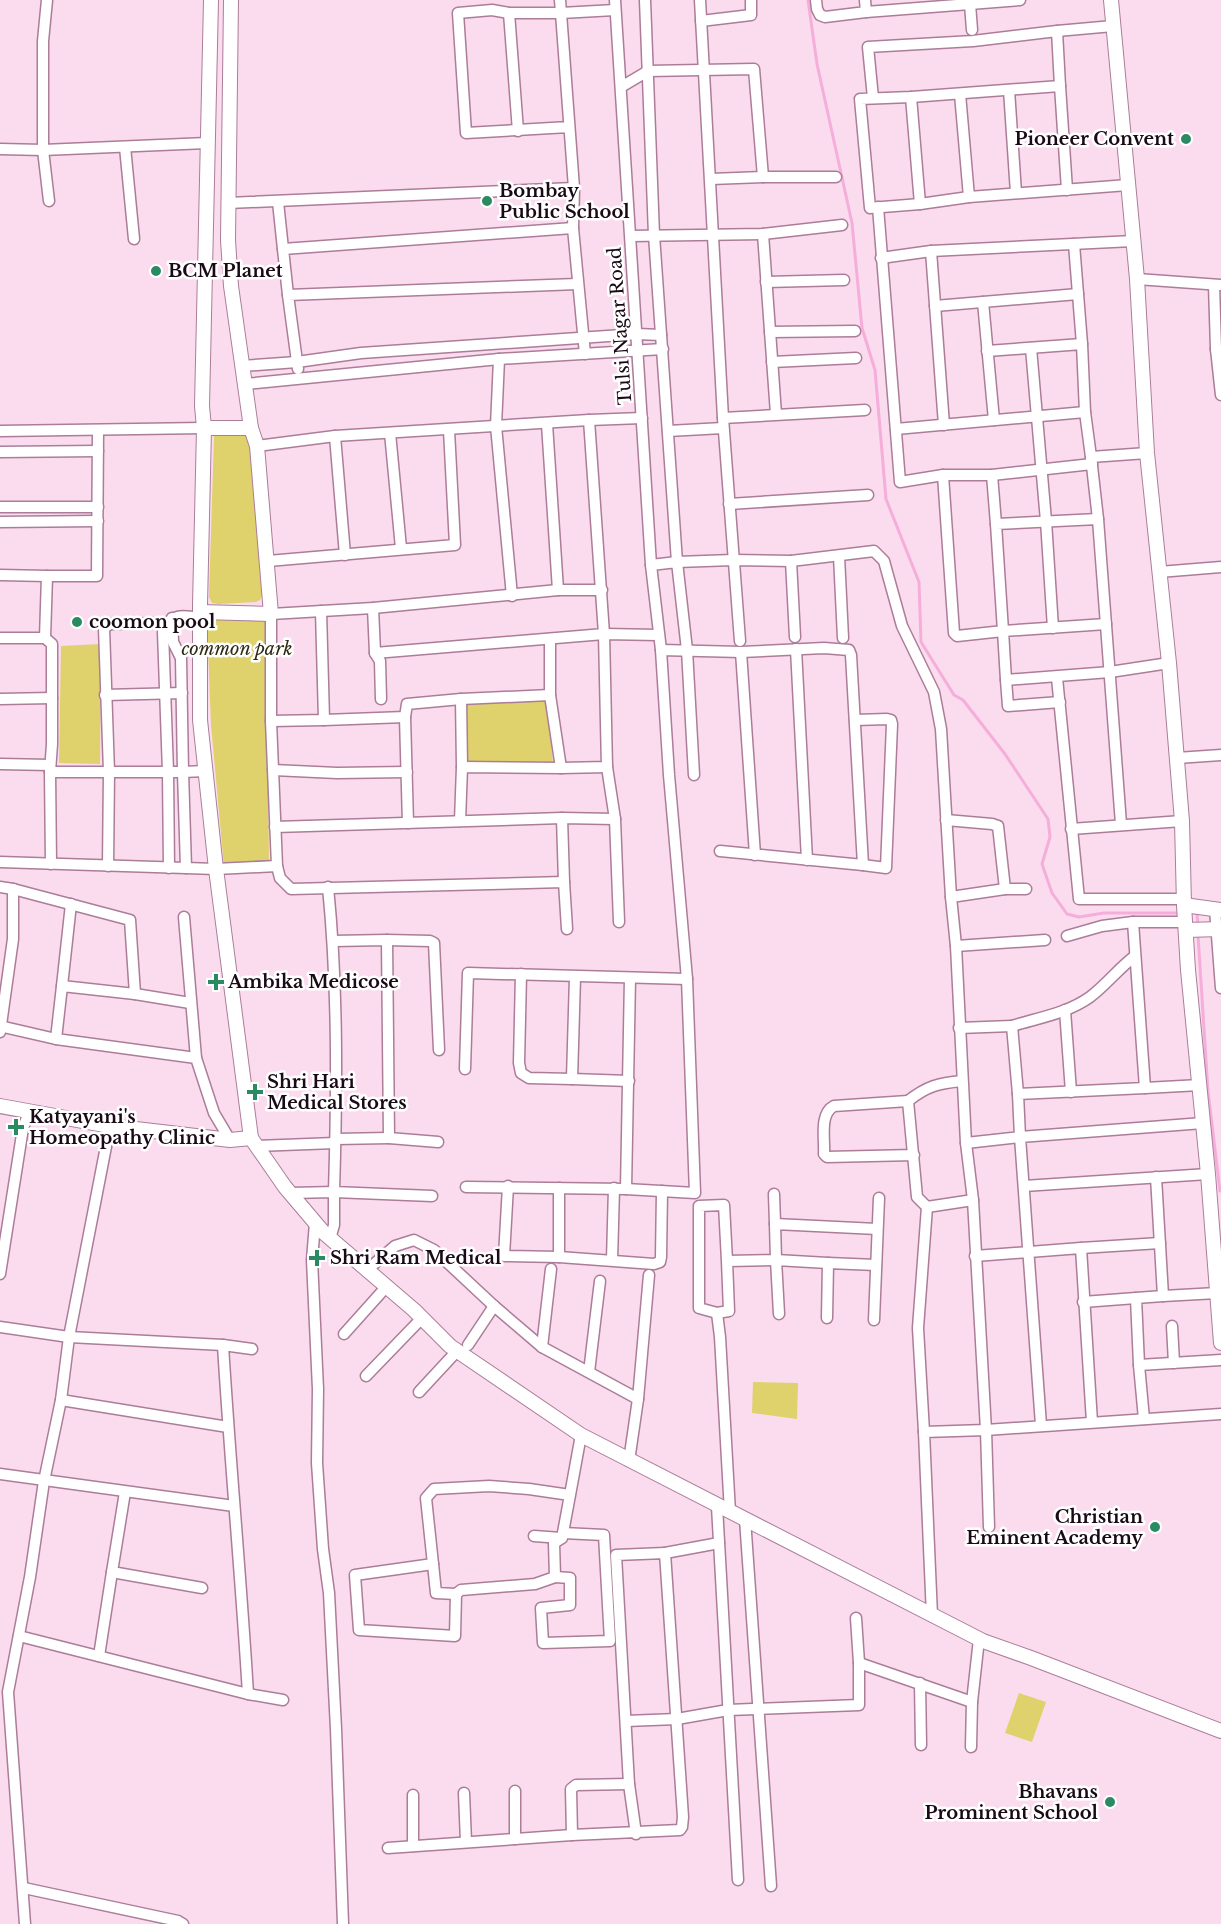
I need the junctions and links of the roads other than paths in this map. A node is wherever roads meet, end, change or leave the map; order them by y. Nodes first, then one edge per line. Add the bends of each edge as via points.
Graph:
1 (47, 0) edge
2 (211, 0) edge
3 (231, 0) edge
4 (560, 0) edge
5 (645, 0) edge
6 (700, 0) edge
7 (751, 0) edge
8 (816, 0) edge
9 (865, 0) edge
10 (1020, 0) edge
11 (1112, 0) edge
12 (970, 2) edge
13 (918, 4) edge
14 (615, 5) edge
15 (866, 12) junction
16 (509, 13) junction
17 (561, 14) junction
18 (701, 21) junction
19 (1113, 26) junction
20 (972, 30) dead end
21 (1057, 31) junction
22 (704, 70) junction
23 (648, 71) junction
24 (1060, 86) junction
25 (621, 87) junction
26 (1009, 90) junction
27 (960, 94) junction
28 (873, 98) junction
29 (911, 98) junction
30 (569, 127) junction
31 (518, 131) junction
32 (207, 143) junction
33 (125, 147) junction
34 (0, 149) edge
35 (43, 150) junction
36 (763, 177) junction
37 (836, 177) dead end
38 (711, 179) junction
39 (1128, 185) junction
40 (574, 188) junction
41 (1067, 189) junction
42 (1016, 193) junction
43 (969, 197) junction
44 (49, 201) dead end
45 (278, 202) junction
46 (228, 203) junction
47 (920, 204) junction
48 (878, 207) junction
49 (842, 225) dead end
50 (573, 228) junction
51 (763, 234) junction
52 (654, 235) junction
53 (631, 236) junction
54 (713, 236) junction
55 (134, 239) dead end
56 (1133, 241) junction
57 (1074, 244) junction
58 (283, 249) junction
59 (931, 251) junction
60 (881, 258) junction
61 (1137, 279) junction
62 (844, 280) dead end
63 (766, 282) junction
64 (577, 284) junction
65 (1218, 285) edge
66 (1078, 294) junction
67 (288, 295) junction
68 (983, 302) junction
69 (935, 306) junction
70 (855, 331) dead end
71 (770, 332) junction
72 (637, 334) junction
73 (660, 335) junction
74 (583, 338) junction
75 (1082, 344) junction
76 (1031, 348) junction
77 (663, 349) junction
78 (1219, 349) edge
79 (987, 351) junction
80 (638, 352) junction
81 (585, 354) junction
82 (856, 358) dead end
83 (499, 359) junction
84 (297, 362) junction
85 (772, 362) junction
86 (242, 366) junction
87 (299, 378) junction
88 (245, 384) junction
89 (1221, 395) edge
90 (864, 410) dead end
91 (1085, 412) junction
92 (776, 414) junction
93 (1037, 416) junction
94 (642, 418) junction
95 (589, 420) junction
96 (994, 420) junction
97 (723, 423) junction
98 (547, 424) junction
99 (944, 425) junction
100 (496, 426) junction
101 (204, 428) junction
102 (251, 428) junction
103 (896, 429) junction
104 (98, 430) junction
105 (449, 430) junction
106 (0, 431) edge
107 (668, 431) junction
108 (390, 433) junction
109 (335, 436) junction
110 (257, 446) junction
111 (98, 451) junction
112 (0, 452) edge
113 (1147, 453) junction
114 (1092, 461) junction
115 (1042, 469) junction
116 (943, 475) junction
117 (992, 475) junction
118 (868, 495) dead end
119 (729, 504) junction
120 (0, 507) edge
121 (98, 507) junction
122 (1098, 519) junction
123 (98, 521) junction
124 (1046, 521) junction
125 (0, 522) edge
126 (996, 524) junction
127 (401, 548) junction
128 (345, 555) junction
129 (839, 556) junction
130 (733, 560) junction
131 (268, 561) junction
132 (791, 561) junction
133 (677, 562) junction
134 (651, 565) junction
135 (1221, 567) edge
136 (1159, 572) junction
137 (0, 575) edge
138 (47, 576) junction
139 (558, 590) junction
140 (602, 590) junction
141 (512, 596) junction
142 (373, 608) junction
143 (321, 611) junction
144 (271, 614) junction
145 (200, 615) junction
146 (170, 620) junction
147 (1106, 624) junction
148 (1053, 628) junction
149 (1003, 631) junction
150 (604, 634) junction
151 (658, 635) junction
152 (795, 637) dead end
153 (0, 638) edge
154 (45, 638) junction
155 (843, 638) dead end
156 (550, 639) junction
157 (740, 647) junction
158 (795, 649) junction
159 (661, 650) junction
160 (687, 650) junction
161 (375, 653) junction
162 (1169, 663) junction
163 (1110, 672) junction
164 (1057, 678) junction
165 (1006, 680) junction
166 (165, 693) junction
167 (182, 693) junction
168 (105, 695) junction
169 (550, 695) junction
170 (52, 698) junction
171 (0, 699) edge
172 (381, 699) dead end
173 (461, 699) junction
174 (1060, 702) junction
175 (405, 717) junction
176 (324, 720) junction
177 (855, 720) junction
178 (271, 721) junction
179 (1221, 755) edge
180 (1177, 758) junction
181 (0, 764) edge
182 (462, 767) junction
183 (607, 767) junction
184 (50, 768) junction
185 (561, 768) junction
186 (273, 770) junction
187 (205, 771) junction
188 (109, 772) junction
189 (168, 772) junction
190 (183, 772) junction
191 (407, 772) junction
192 (694, 775) dead end
193 (562, 818) junction
194 (615, 819) junction
195 (946, 820) junction
196 (460, 821) junction
197 (1182, 821) junction
198 (408, 823) junction
199 (1121, 824) junction
200 (275, 827) junction
201 (1071, 830) junction
202 (720, 851) dead end
203 (755, 855) junction
204 (807, 860) junction
205 (0, 862) edge
206 (51, 864) junction
207 (108, 866) junction
208 (277, 866) junction
209 (863, 866) junction
210 (169, 868) junction
211 (186, 868) junction
212 (216, 869) junction
213 (564, 882) junction
214 (0, 887) edge
215 (327, 887) junction
216 (13, 889) junction
217 (1005, 889) junction
218 (1026, 889) dead end
219 (951, 897) junction
220 (71, 904) junction
221 (1218, 910) edge
222 (184, 917) dead end
223 (1195, 920) edge
224 (620, 922) dead end
225 (1132, 922) junction
226 (567, 929) dead end
227 (1067, 936) dead end
228 (0, 938) edge
229 (13, 939) junction
230 (387, 940) junction
231 (1044, 940) dead end
232 (333, 941) junction
233 (956, 946) junction
234 (1135, 956) junction
235 (521, 974) junction
236 (575, 977) junction
237 (630, 978) junction
238 (687, 979) junction
239 (62, 986) junction
240 (1221, 988) edge
241 (135, 994) junction
242 (190, 1003) junction
243 (1065, 1010) junction
244 (0, 1026) edge
245 (1012, 1026) junction
246 (959, 1028) junction
247 (0, 1032) edge
248 (56, 1039) junction
249 (439, 1050) dead end
250 (196, 1058) junction
251 (465, 1069) dead end
252 (572, 1079) junction
253 (629, 1081) junction
254 (962, 1081) junction
255 (1200, 1085) junction
256 (1145, 1088) junction
257 (1071, 1092) junction
258 (1018, 1094) junction
259 (908, 1101) junction
260 (0, 1106) edge
261 (29, 1112) junction
262 (1203, 1123) junction
263 (110, 1126) junction
264 (1020, 1137) junction
265 (389, 1138) junction
266 (230, 1140) junction
267 (335, 1141) junction
268 (254, 1142) junction
269 (438, 1142) dead end
270 (966, 1143) junction
271 (914, 1155) junction
272 (1208, 1174) junction
273 (1156, 1177) junction
274 (508, 1186) junction
275 (1024, 1186) junction
276 (466, 1187) dead end
277 (559, 1188) junction
278 (614, 1188) junction
279 (626, 1189) junction
280 (662, 1191) junction
281 (334, 1192) junction
282 (291, 1193) junction
283 (774, 1194) dead end
284 (432, 1196) dead end
285 (879, 1198) dead end
286 (973, 1200) junction
287 (927, 1208) junction
288 (315, 1223) junction
289 (775, 1224) junction
290 (877, 1229) junction
291 (330, 1239) junction
292 (1160, 1243) junction
293 (1081, 1248) junction
294 (1030, 1251) junction
295 (975, 1256) junction
296 (559, 1257) junction
297 (612, 1260) junction
298 (776, 1260) junction
299 (727, 1261) junction
300 (828, 1263) junction
301 (876, 1265) junction
302 (551, 1269) dead end
303 (366, 1270) junction
304 (0, 1274) edge
305 (649, 1275) dead end
306 (600, 1281) dead end
307 (387, 1286) junction
308 (1217, 1293) junction
309 (1163, 1296) junction
310 (1136, 1298) junction
311 (1083, 1302) junction
312 (494, 1306) junction
313 (717, 1313) junction
314 (779, 1314) dead end
315 (422, 1318) junction
316 (827, 1318) dead end
317 (874, 1320) dead end
318 (0, 1326) edge
319 (1172, 1326) dead end
320 (344, 1334) dead end
321 (69, 1337) junction
322 (1221, 1344) edge
323 (223, 1345) junction
324 (542, 1347) junction
325 (463, 1348) junction
326 (252, 1349) dead end
327 (1221, 1360) edge
328 (1174, 1363) junction
329 (1139, 1365) junction
330 (589, 1372) junction
331 (366, 1376) dead end
332 (419, 1392) dead end
333 (638, 1399) junction
334 (61, 1400) junction
335 (1221, 1414) edge
336 (1144, 1419) junction
337 (1092, 1422) junction
338 (1041, 1425) junction
339 (228, 1427) junction
340 (986, 1430) junction
341 (924, 1432) junction
342 (581, 1435) junction
343 (629, 1461) junction
344 (0, 1474) edge
345 (44, 1481) junction
346 (125, 1492) junction
347 (570, 1495) junction
348 (234, 1506) junction
349 (717, 1506) junction
350 (730, 1512) junction
351 (744, 1519) junction
352 (989, 1527) dead end
353 (534, 1536) dead end
354 (562, 1536) junction
355 (719, 1543) junction
356 (665, 1553) junction
357 (433, 1564) junction
358 (112, 1572) junction
359 (555, 1577) junction
360 (202, 1588) dead end
361 (456, 1594) junction
362 (932, 1616) junction
363 (856, 1618) dead end
364 (19, 1636) junction
365 (979, 1640) junction
366 (99, 1656) junction
367 (859, 1663) junction
368 (920, 1683) junction
369 (4, 1691) edge
370 (248, 1694) junction
371 (283, 1700) dead end
372 (972, 1702) junction
373 (759, 1708) junction
374 (728, 1710) junction
375 (677, 1719) junction
376 (626, 1721) junction
377 (1219, 1728) edge
378 (921, 1745) dead end
379 (971, 1747) dead end
380 (629, 1784) junction
381 (515, 1791) dead end
382 (464, 1793) dead end
383 (413, 1795) dead end
384 (636, 1834) junction
385 (572, 1835) junction
386 (515, 1839) junction
387 (466, 1842) junction
388 (413, 1846) junction
389 (388, 1848) dead end
390 (738, 1880) dead end
391 (771, 1886) dead end
392 (24, 1888) junction
393 (25, 1924) edge
394 (183, 1924) edge
395 (343, 1924) edge

1 - 35 street
2 - 32 street
3 - 46 street
4 - 17 street
5 - 23 street
6 - 18 street
7 - 18 street via 751,15
8 - 15 street via 820,15 825,17
9 - 15 street
10 - 12 street
11 - 19 street
12 - 13 street
12 - 20 street
13 - 15 street
14 - 17 street
14 - 25 street, Tulsi Nagar Road
16 - 17 street
16 - 31 street
16 - 31 street via 458,13 466,133
17 - 30 street
18 - 22 street
19 - 21 street
19 - 39 street
21 - 24 street
21 - 28 street via 868,47
22 - 23 street
22 - 36 street via 754,69
22 - 38 street
23 - 25 street
23 - 52 street
24 - 26 street
24 - 41 street
25 - 53 street, Tulsi Nagar Road
26 - 27 street
26 - 42 street
27 - 29 street
27 - 43 street
28 - 29 street
28 - 48 street via 860,99 870,208
29 - 47 street
30 - 31 street
30 - 40 street
32 - 33 street
32 - 101 street
33 - 35 street
33 - 55 street
34 - 35 street
35 - 44 street
36 - 37 street
36 - 38 street
38 - 54 street
39 - 41 street
39 - 56 street
40 - 45 street
40 - 50 street
41 - 42 street
42 - 43 street
43 - 47 street
45 - 46 street
45 - 58 street
46 - 86 street via 231,286
47 - 48 street
48 - 60 street
49 - 51 street
50 - 58 street
50 - 64 street
51 - 54 street
51 - 63 street
52 - 53 street
52 - 54 street
52 - 73 street
53 - 72 street, Tulsi Nagar Road
54 - 97 street
56 - 57 street
56 - 61 street
57 - 59 street
57 - 66 street
58 - 67 street
59 - 60 street
59 - 69 street
60 - 103 street
61 - 65 street
61 - 113 street
62 - 63 street
63 - 71 street
64 - 67 street
64 - 74 street
65 - 78 street
66 - 68 street
66 - 75 street
67 - 84 street
68 - 69 street
68 - 79 street
69 - 99 street
70 - 71 street
71 - 85 street
72 - 73 street
72 - 74 street
72 - 80 street, Tulsi Nagar Road
73 - 77 street
74 - 81 street
74 - 84 street via 361,352
75 - 76 street
75 - 91 street
76 - 79 street
76 - 93 street
77 - 80 street
77 - 107 street
78 - 89 street
79 - 96 street
80 - 81 street
80 - 94 street, Tulsi Nagar Road
81 - 83 street
82 - 85 street
83 - 87 street
83 - 100 street
84 - 86 street
84 - 87 street
85 - 92 street
86 - 88 street
87 - 88 street
88 - 102 street
90 - 92 street
91 - 93 street
91 - 114 street
92 - 97 street
93 - 96 street
93 - 115 street
94 - 95 street
94 - 134 street, Tulsi Nagar Road
95 - 98 street
95 - 140 street
96 - 99 street
97 - 107 street
97 - 119 street
98 - 100 street
98 - 139 street
99 - 103 street
100 - 105 street
100 - 141 street
101 - 102 street
101 - 104 street
101 - 145 street
102 - 110 street
103 - 116 street via 900,483
104 - 106 street
104 - 111 street
105 - 108 street
105 - 127 street via 455,545
107 - 133 street
108 - 109 street
108 - 127 street
109 - 110 street
109 - 128 street
110 - 131 street
111 - 112 street
111 - 121 street
113 - 114 street
113 - 136 street
114 - 115 street
114 - 122 street
115 - 117 street
115 - 124 street
116 - 117 street
116 - 149 street via 954,633 960,636
117 - 126 street
118 - 119 street
119 - 130 street
120 - 121 street
121 - 123 street
122 - 124 street
122 - 147 street
123 - 125 street
123 - 138 street via 97,576
124 - 126 street
124 - 148 street
126 - 149 street
127 - 128 street
128 - 131 street
129 - 132 street
129 - 155 street
129 - 195 street via 874,551 884,561 902,626 934,692 941,729
130 - 132 street
130 - 133 street
130 - 157 street
131 - 144 street
132 - 152 street
133 - 134 street
133 - 160 street
134 - 151 street, Tulsi Nagar Road
135 - 136 street
136 - 162 street
137 - 138 street
138 - 154 street
139 - 140 street
139 - 141 street
140 - 150 street
141 - 142 street
142 - 143 street
142 - 161 street
143 - 144 street
143 - 176 street
144 - 145 street
144 - 178 street
145 - 146 street via 180,615
145 - 187 street via 200,720
146 - 166 street via 163,632
146 - 167 street via 173,642 181,658
146 - 168 street via 110,624 104,628
147 - 148 street
147 - 163 street
148 - 149 street
149 - 165 street
150 - 151 street
150 - 156 street
150 - 183 street
151 - 159 street, Tulsi Nagar Road
153 - 154 street
154 - 170 street via 52,644
156 - 161 street
156 - 169 street
157 - 158 street
157 - 160 street
157 - 203 street
158 - 177 street via 849,650
158 - 204 street
159 - 160 street
159 - 238 street, Tulsi Nagar Road
160 - 192 street
161 - 172 street via 380,661
162 - 163 street
162 - 180 street
163 - 164 street
163 - 199 street
164 - 165 street
164 - 174 street
165 - 174 street via 1008,706
166 - 167 street
166 - 168 street
166 - 189 street
167 - 190 street
168 - 188 street
169 - 173 street
169 - 185 street
170 - 171 street
170 - 184 street
173 - 175 street via 407,704
173 - 182 street
174 - 201 street
175 - 176 street
175 - 191 street
176 - 178 street
177 - 209 street
177 - 209 street via 887,718 892,724 886,868
178 - 186 street
179 - 180 street
180 - 197 street
181 - 184 street
182 - 185 street
182 - 196 street
183 - 185 street
183 - 194 street
184 - 188 street
184 - 206 street
186 - 191 street
186 - 200 street
187 - 190 street
187 - 212 street
188 - 189 street
188 - 207 street
189 - 190 street
189 - 210 street
190 - 211 street
191 - 198 street
193 - 194 street
193 - 196 street
193 - 213 street
194 - 224 street
195 - 217 street via 998,826
195 - 219 street
196 - 198 street
197 - 199 street
197 - 223 street
198 - 200 street
199 - 201 street
200 - 208 street
201 - 223 street via 1079,899
202 - 203 street
203 - 204 street
204 - 209 street
205 - 206 street
206 - 207 street
207 - 210 street
208 - 212 street
208 - 215 street via 280,878 291,889
210 - 211 street
211 - 212 street
212 - 268 street
213 - 215 street
213 - 226 street
214 - 216 street
215 - 232 street
216 - 220 street
216 - 229 street
217 - 218 street
217 - 219 street
219 - 233 street
220 - 239 street
220 - 241 street via 130,920
221 - 223 street
221 - 223 street
222 - 242 street
223 - 225 street
223 - 240 street
223 - 255 street
225 - 227 street
225 - 234 street
228 - 229 street
229 - 244 street
230 - 232 street
230 - 249 street via 434,943
230 - 265 street
231 - 233 street
232 - 267 street
233 - 246 street
234 - 243 street via 1088,999
234 - 256 street
235 - 236 street
235 - 251 street via 468,973
235 - 252 street via 521,1073 529,1078
236 - 237 street
236 - 252 street
237 - 238 street
237 - 253 street
238 - 280 street, Tulsi Nagar Road via 695,1193
239 - 241 street
239 - 248 street
241 - 242 street
242 - 250 street
243 - 245 street
243 - 257 street
244 - 247 street
244 - 248 street
245 - 246 street
245 - 258 street
246 - 254 street
248 - 250 street
250 - 266 street via 214,1113
252 - 253 street
253 - 279 street
254 - 259 street via 922,1089
254 - 270 street
255 - 256 street
255 - 262 street
256 - 257 street
257 - 258 street
258 - 264 street
259 - 271 street
259 - 271 street via 834,1106 825,1116 824,1154
260 - 261 street
261 - 263 street
261 - 304 street via 23,1128
262 - 264 street
262 - 272 street
263 - 266 street
263 - 321 street
264 - 270 street
264 - 275 street
265 - 267 street
265 - 269 street
266 - 268 street
267 - 268 street
267 - 281 street
268 - 282 street
270 - 286 street
271 - 287 street via 917,1197
272 - 273 street
272 - 308 street
273 - 275 street
273 - 292 street
274 - 276 street
274 - 277 street
274 - 296 street via 504,1256
275 - 294 street
277 - 278 street
277 - 296 street
278 - 279 street
278 - 297 street
279 - 280 street
280 - 297 street via 660,1262
281 - 282 street
281 - 284 street
281 - 291 street
282 - 288 street
283 - 289 street
285 - 290 street
286 - 287 street
286 - 295 street
287 - 341 street via 918,1328
288 - 291 street
288 - 395 street via 312,1260 318,1380 317,1463 329,1593
289 - 290 street
289 - 298 street
290 - 301 street
291 - 303 street
292 - 293 street
292 - 309 street
293 - 294 street
293 - 311 street
294 - 295 street
294 - 338 street
295 - 340 street
296 - 297 street
298 - 299 street
298 - 300 street
298 - 314 street
299 - 313 street via 729,1311
299 - 313 street via 723,1205 699,1206 699,1308
300 - 301 street
300 - 316 street
301 - 317 street
302 - 324 street
303 - 307 street
303 - 312 street via 395,1246 414,1240 434,1250
305 - 333 street
306 - 330 street
307 - 315 street
307 - 320 street
308 - 309 street
308 - 322 street
309 - 310 street
310 - 311 street
310 - 329 street
311 - 337 street
312 - 324 street
312 - 325 street
313 - 350 street
315 - 325 street via 450,1346
315 - 331 street
318 - 321 street
319 - 328 street
321 - 323 street
321 - 334 street
323 - 326 street
323 - 339 street
324 - 330 street
325 - 332 street
325 - 342 street
327 - 328 street
328 - 329 street
329 - 336 street
330 - 333 street
333 - 343 street
334 - 339 street
334 - 345 street
335 - 336 street
336 - 337 street
337 - 338 street
338 - 340 street
339 - 348 street
340 - 341 street
340 - 352 street
341 - 362 street
342 - 343 street
342 - 347 street
343 - 349 street
344 - 345 street
345 - 346 street
345 - 364 street
346 - 348 street
346 - 358 street
347 - 354 street
347 - 357 street via 489,1486 434,1489 426,1498
348 - 370 street
349 - 350 street
349 - 355 street
350 - 351 street
351 - 362 street
351 - 373 street
353 - 354 street
354 - 359 street via 554,1543
354 - 359 street via 604,1535 610,1641 543,1643 542,1608 570,1605 570,1578
355 - 356 street
355 - 374 street
356 - 375 street
356 - 376 street via 616,1555
357 - 361 street via 435,1593
357 - 361 street via 355,1575 359,1630 455,1636
358 - 360 street
358 - 366 street
359 - 361 street via 535,1584 461,1590
362 - 365 street
363 - 367 street
364 - 366 street
364 - 369 street
365 - 372 street
365 - 377 street
366 - 370 street
367 - 368 street
367 - 373 street via 859,1705
368 - 372 street
368 - 378 street
369 - 392 street
370 - 371 street
372 - 379 street
373 - 374 street
373 - 391 street
374 - 375 street
374 - 390 street
375 - 376 street
375 - 384 street via 682,1827 676,1832
376 - 380 street
380 - 384 street
380 - 385 street via 576,1785 571,1789
381 - 386 street
382 - 387 street
383 - 388 street
384 - 385 street
385 - 386 street
386 - 387 street
387 - 388 street
388 - 389 street
392 - 393 street
392 - 394 street

